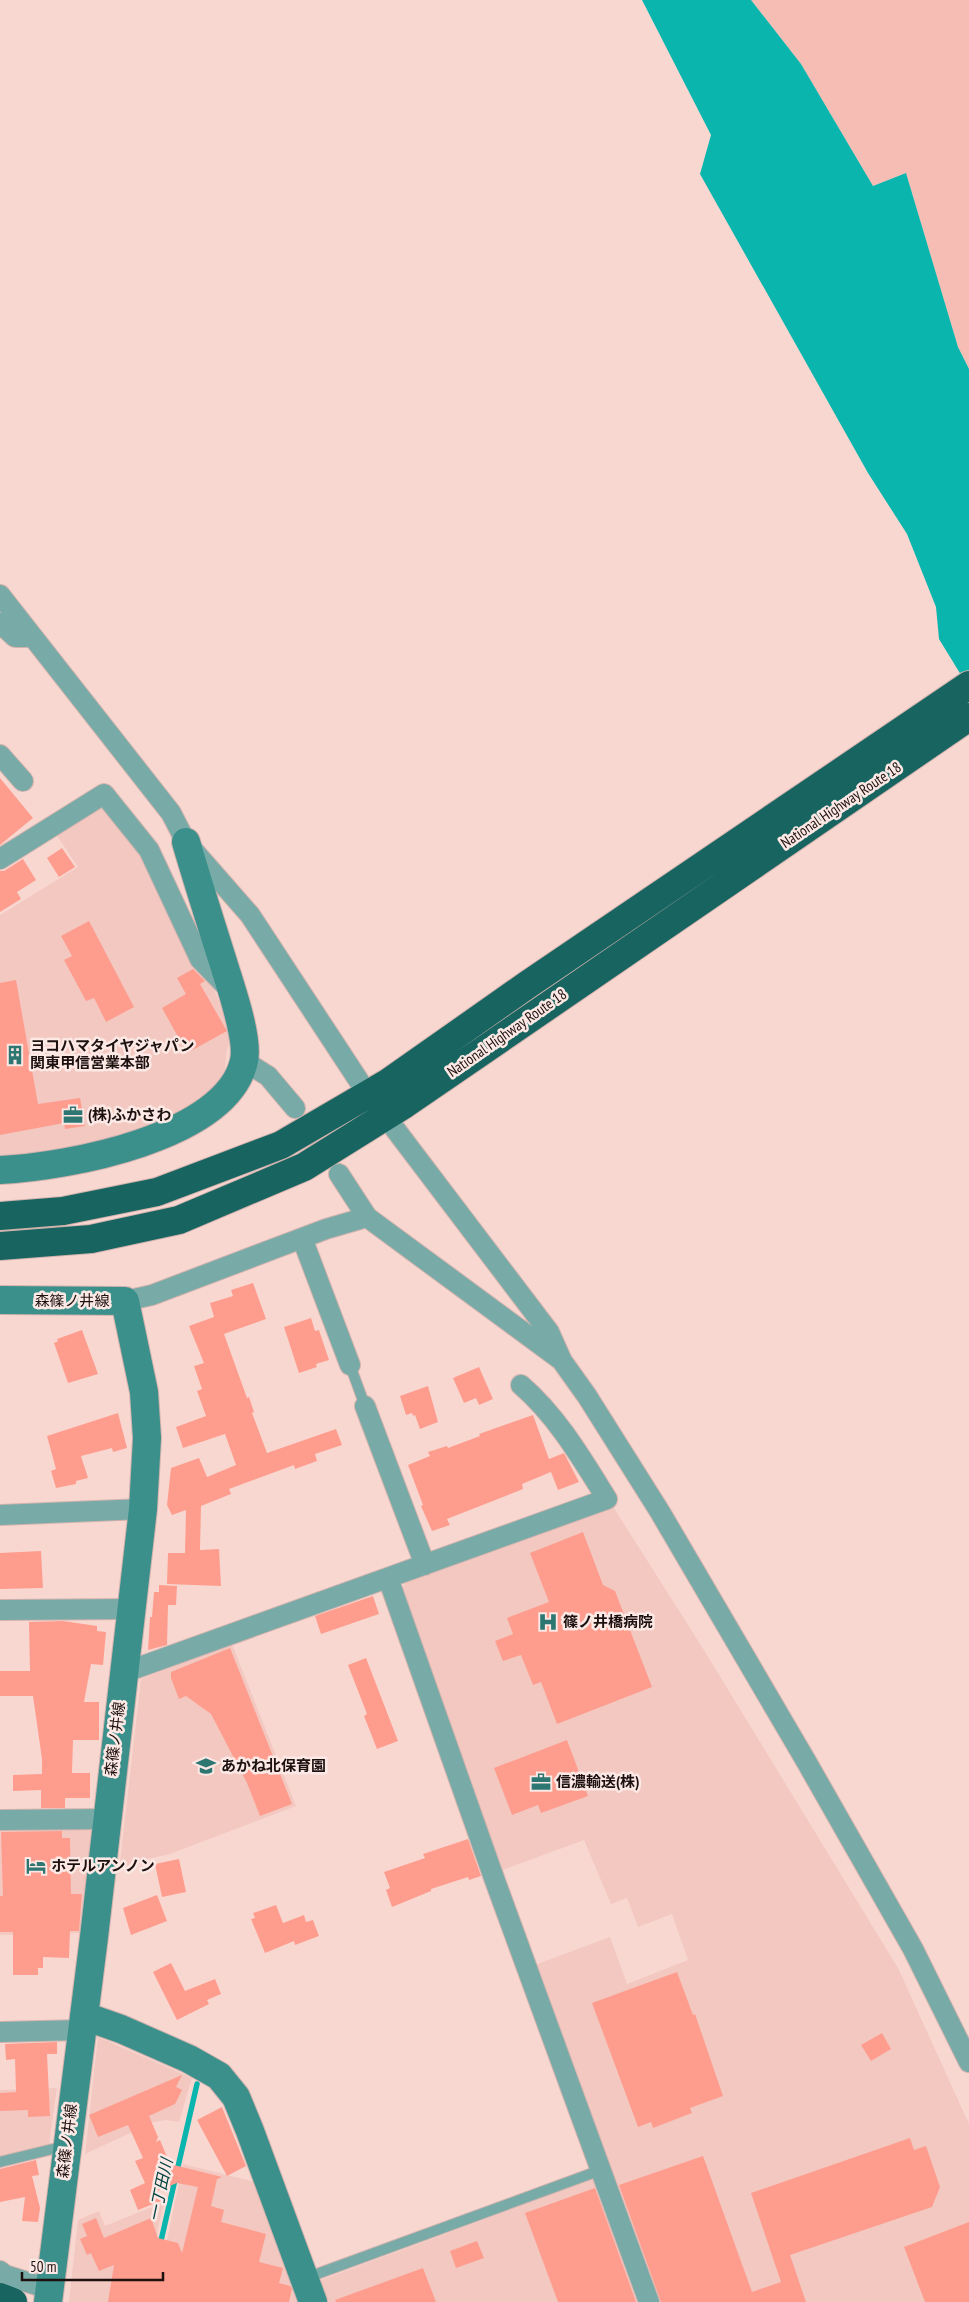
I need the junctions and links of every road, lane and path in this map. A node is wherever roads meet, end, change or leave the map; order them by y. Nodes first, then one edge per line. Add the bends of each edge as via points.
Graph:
1 (0, 595) edge
2 (0, 622) edge
3 (33, 637) junction
4 (969, 685) edge
5 (969, 717) edge
6 (0, 756) edge
7 (23, 782) dead end
8 (186, 842) junction
9 (0, 859) edge
10 (232, 992) junction
11 (244, 1060) junction
12 (359, 1080) dead end
13 (295, 1108) dead end
14 (395, 1130) dead end
15 (0, 1170) edge
16 (339, 1174) dead end
17 (0, 1216) edge
18 (367, 1217) junction
19 (302, 1238) junction
20 (0, 1246) edge
21 (0, 1300) edge
22 (125, 1301) junction
23 (562, 1361) junction
24 (350, 1365) joint
25 (521, 1385) dead end
26 (365, 1406) joint
27 (143, 1509) junction
28 (0, 1515) edge
29 (425, 1565) junction
30 (388, 1578) junction
31 (131, 1609) junction
32 (0, 1610) edge
33 (123, 1673) junction
34 (106, 1819) junction
35 (0, 1820) edge
36 (82, 2023) junction
37 (0, 2032) edge
38 (969, 2062) edge
39 (66, 2146) junction
40 (0, 2162) edge
41 (601, 2170) junction
42 (0, 2271) edge
43 (308, 2291) edge
44 (49, 2295) edge
45 (0, 2297) edge
46 (13, 2302) edge
47 (649, 2302) edge

1 - 3 street
2 - 3 street via 15,636
3 - 8 street via 171,813
4 - 17 highway, National Highway Route 18 via 389,1082 281,1145 157,1192 63,1211
5 - 20 highway, National Highway Route 18 via 405,1104 304,1167 179,1220 91,1239
6 - 7 street
8 - 10 main road
8 - 12 street via 250,915
9 - 10 street via 104,794 149,850 200,959
10 - 11 main road via 242,1026
11 - 13 street via 268,1076
11 - 15 main road via 234,1084 218,1103 166,1133 97,1156 34,1169
14 - 23 street via 549,1332
16 - 18 street
18 - 19 street
18 - 23 street
19 - 22 street via 172,1287
19 - 24 street
21 - 22 main road, 森篠ノ井線
22 - 27 main road, 森篠ノ井線 via 144,1392 147,1438
23 - 38 street via 660,1512 796,1744 913,1949
24 - 26 lane
25 - 29 street via 555,1420 607,1500
26 - 29 street
27 - 28 street
27 - 31 main road, 森篠ノ井線
29 - 30 street
30 - 33 street
30 - 41 street
31 - 32 street
31 - 33 main road, 森篠ノ井線
33 - 34 main road, 森篠ノ井線
34 - 35 street
34 - 36 main road, 森篠ノ井線
36 - 37 street
36 - 39 main road, 森篠ノ井線
36 - 43 main road via 130,2033 219,2076 236,2097
39 - 40 lane
39 - 44 main road, 森篠ノ井線
41 - 43 lane
41 - 47 street
42 - 44 street
45 - 46 highway

